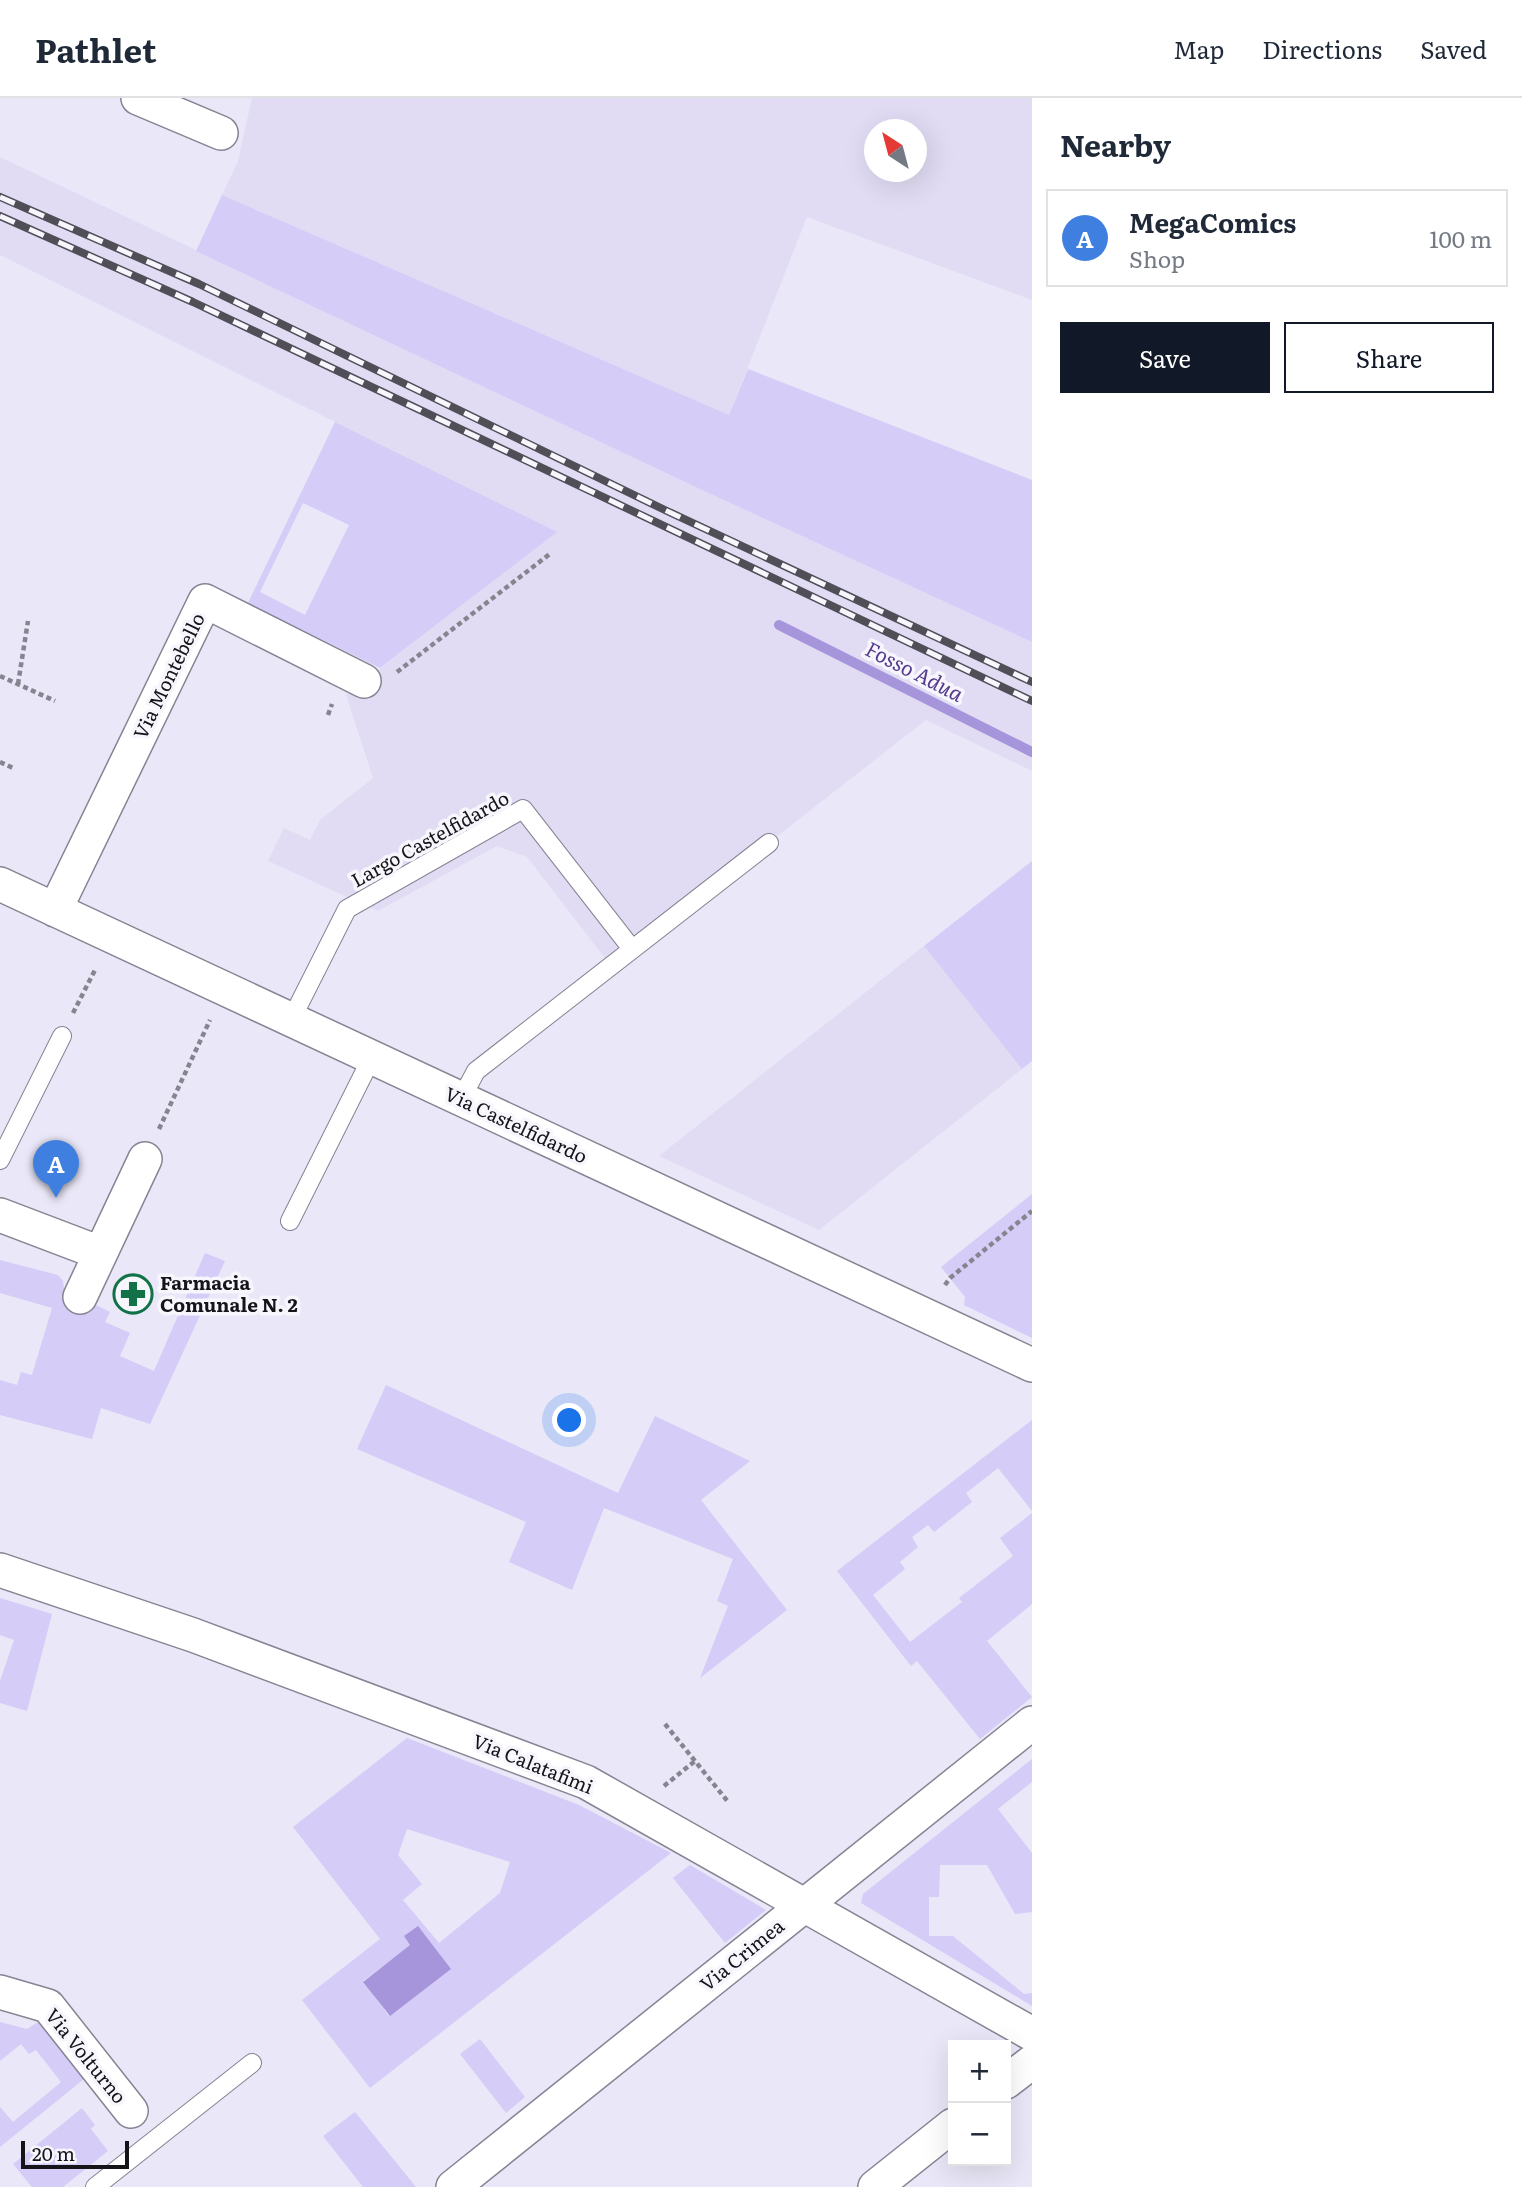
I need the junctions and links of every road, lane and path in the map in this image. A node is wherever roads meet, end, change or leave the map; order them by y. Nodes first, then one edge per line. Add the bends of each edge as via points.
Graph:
1 (138, 98) edge
2 (222, 134) dead end
3 (551, 552) dead end
4 (28, 621) dead end
5 (0, 676) edge
6 (364, 681) joint
7 (18, 684) junction
8 (55, 701) dead end
9 (0, 762) edge
10 (13, 768) dead end
11 (769, 843) dead end
12 (0, 884) edge
13 (55, 910) junction
14 (112, 936) junction
15 (632, 949) junction
16 (225, 989) junction
17 (291, 1020) junction
18 (62, 1036) joint
19 (372, 1057) junction
20 (461, 1099) junction
21 (145, 1159) joint
22 (0, 1160) edge
23 (1032, 1211) edge
24 (0, 1215) edge
25 (290, 1221) dead end
26 (100, 1253) junction
27 (80, 1297) dead end
28 (925, 1315) junction
29 (1032, 1365) edge
30 (0, 1570) edge
31 (1032, 1723) edge
32 (665, 1724) dead end
33 (729, 1802) dead end
34 (804, 1905) junction
35 (0, 1992) edge
36 (1032, 2034) edge
37 (1032, 2062) edge
38 (252, 2063) dead end
39 (1011, 2078) edge
40 (131, 2111) dead end
41 (948, 2128) edge
42 (95, 2187) edge
43 (453, 2187) edge
44 (875, 2187) edge

1 - 2 street
3 - 6 path via 377,687
4 - 7 path
5 - 7 path
6 - 13 street, Via Montebello via 205,601
7 - 8 path
9 - 10 path
11 - 15 lane
12 - 13 street, Via Castelfidardo
13 - 14 street, Via Castelfidardo
14 - 16 street, Via Castelfidardo
14 - 18 path
15 - 17 lane, Largo Castelfidardo via 523,809 347,909
15 - 20 lane via 476,1071
16 - 17 street, Via Castelfidardo
16 - 21 path
17 - 19 street, Via Castelfidardo
18 - 22 lane
19 - 20 street, Via Castelfidardo
19 - 25 lane
20 - 28 street, Via Castelfidardo
21 - 26 street
23 - 28 path via 950,1278
24 - 26 street
26 - 27 street
28 - 29 street, Via Castelfidardo
30 - 34 street, Via Calatafimi via 193,1635 586,1782
31 - 34 street, Via Crimea
32 - 33 path
34 - 36 street, Via Calatafimi
34 - 43 street, Via Crimea
35 - 40 street, Via Volturno via 48,2006
37 - 39 street
38 - 42 lane
41 - 44 street

